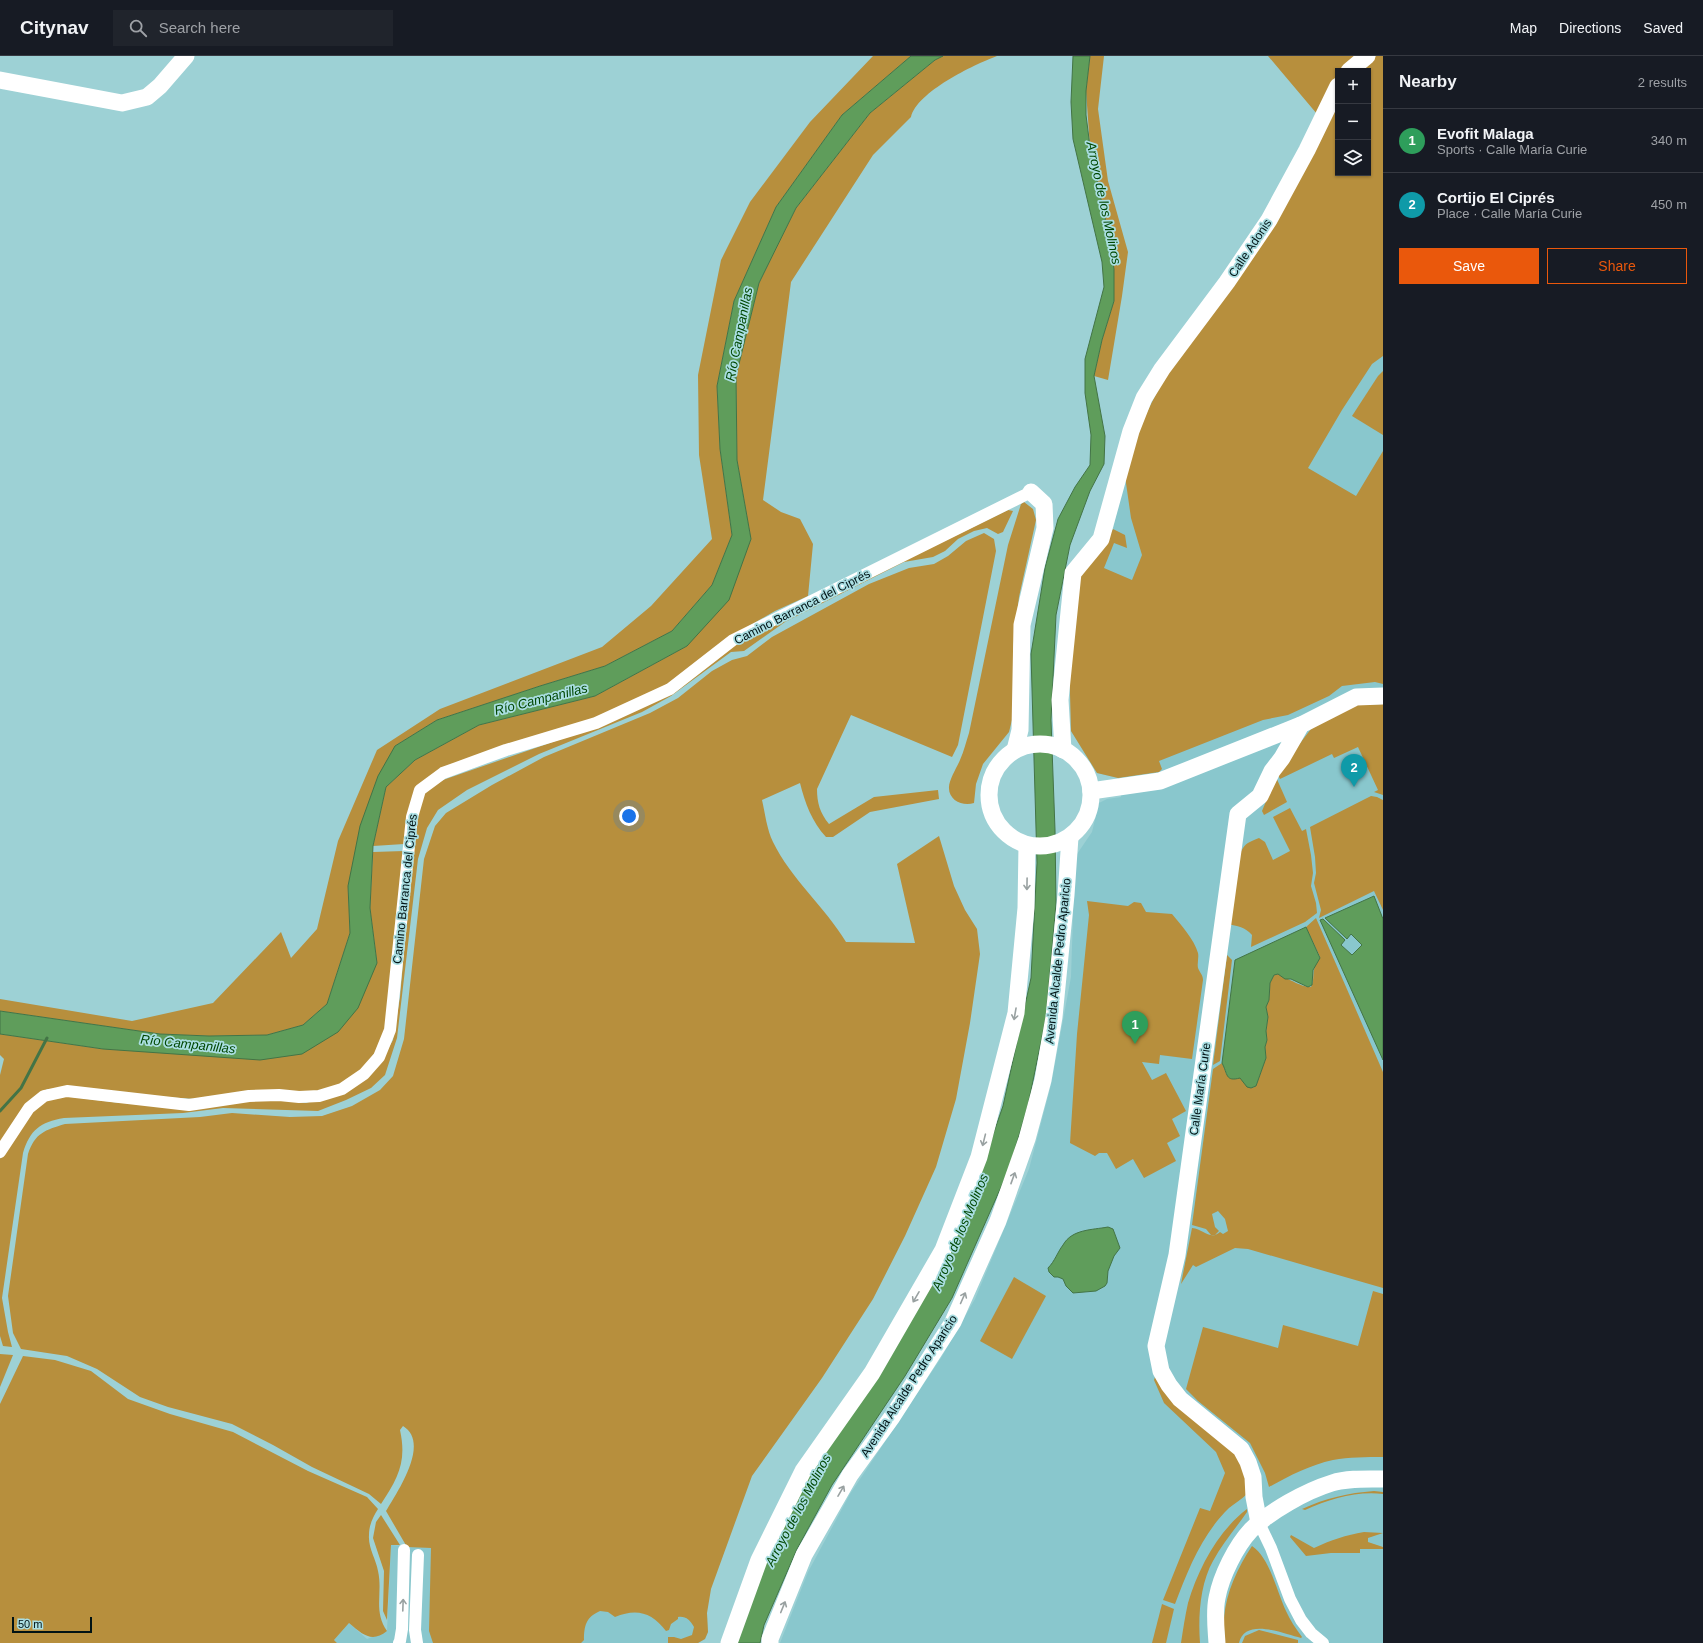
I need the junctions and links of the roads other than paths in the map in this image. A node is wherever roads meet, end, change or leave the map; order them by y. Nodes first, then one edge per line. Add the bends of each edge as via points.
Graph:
1 (186, 56) edge
2 (1367, 56) edge
3 (1353, 68) edge
4 (0, 80) edge
5 (1335, 92) edge
6 (1031, 492) joint
7 (1383, 696) edge
8 (1301, 725) junction
9 (1015, 750) junction
10 (1063, 750) junction
11 (1091, 791) junction
12 (1070, 837) junction
13 (1027, 845) junction
14 (0, 1152) edge
15 (1383, 1479) edge
16 (1259, 1523) junction
17 (404, 1550) dead end
18 (418, 1555) dead end
19 (399, 1643) edge
20 (417, 1643) edge
21 (729, 1643) edge
22 (770, 1643) edge
23 (1217, 1643) edge
24 (1323, 1643) edge

1 - 4 street via 147,97 122,103
2 - 3 street
5 - 10 street, Calle Adonis via 1269,220 1144,398 1131,430 1101,539 1074,574 1060,700
6 - 9 street via 1044,504 1045,528 1022,625 1020,730
6 - 14 street, Camino Barranca del Ciprés via 733,640 670,689 596,724 506,750 443,773 420,790 412,817 390,1030 379,1057 364,1074 342,1089 319,1096 249,1096 189,1105 67,1091 44,1096 29,1108
7 - 8 street via 1356,697
8 - 11 street via 1160,781
8 - 16 street, Calle María Curie via 1272,771 1260,796 1238,814 1177,1255 1156,1346 1161,1371 1180,1399 1241,1449 1253,1477
9 - 10 street via 1030,744 1047,744
9 - 13 street via 1001,761 992,776 988,793 991,810 999,826 1011,838
10 - 11 street via 1077,760 1087,775
11 - 12 street via 1089,808 1082,824
12 - 13 street via 1057,844
22 -> 12 street, Avenida Alcalde Pedro Aparicio via 804,1555 850,1475 892,1416 952,1322 998,1221 1027,1139 1043,1080 1054,1017
13 -> 21 street via 1026,908 1016,1014 979,1157 943,1250 872,1373 804,1471 759,1560
15 - 16 street via 1352,1479 1333,1483 1286,1505
16 - 23 street via 1246,1538 1222,1578 1217,1599
16 - 24 street via 1301,1620
19 -> 17 street via 402,1629
18 - 20 street via 415,1630

